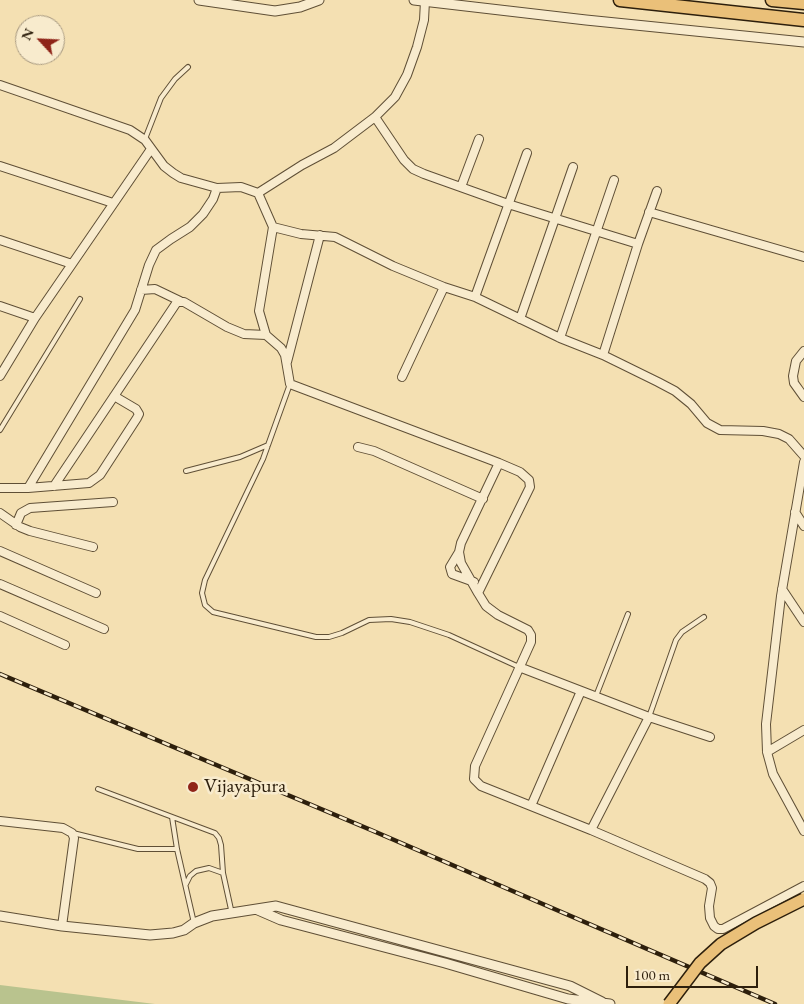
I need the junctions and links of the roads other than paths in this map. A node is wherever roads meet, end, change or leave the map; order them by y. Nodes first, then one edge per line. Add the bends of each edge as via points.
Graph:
1 (199, 0) edge
2 (319, 0) edge
3 (414, 0) edge
4 (620, 0) edge
5 (772, 0) edge
6 (425, 1) edge
7 (804, 3) edge
8 (804, 20) edge
9 (804, 42) edge
10 (188, 67) dead end
11 (0, 85) edge
12 (376, 117) junction
13 (479, 139) dead end
14 (145, 140) junction
15 (151, 149) junction
16 (527, 153) dead end
17 (0, 166) edge
18 (573, 167) dead end
19 (614, 180) dead end
20 (461, 187) junction
21 (217, 188) junction
22 (657, 191) dead end
23 (258, 193) junction
24 (113, 203) junction
25 (508, 204) junction
26 (649, 212) junction
27 (555, 219) junction
28 (273, 227) junction
29 (597, 232) junction
30 (320, 235) junction
31 (0, 240) edge
32 (638, 244) junction
33 (804, 257) edge
34 (72, 264) junction
35 (444, 287) junction
36 (141, 290) junction
37 (475, 297) junction
38 (80, 299) dead end
39 (180, 301) junction
40 (0, 306) edge
41 (35, 318) junction
42 (520, 319) junction
43 (266, 335) junction
44 (560, 338) junction
45 (804, 351) edge
46 (603, 355) junction
47 (287, 362) junction
48 (1, 373) edge
49 (402, 377) dead end
50 (290, 384) junction
51 (114, 396) junction
52 (804, 397) edge
53 (0, 430) edge
54 (268, 446) junction
55 (358, 447) dead end
56 (804, 456) edge
57 (804, 462) edge
58 (499, 463) junction
59 (186, 472) dead end
60 (54, 486) junction
61 (0, 488) edge
62 (28, 488) junction
63 (483, 499) junction
64 (113, 502) dead end
65 (795, 512) junction
66 (0, 513) edge
67 (16, 525) junction
68 (804, 526) edge
69 (93, 547) dead end
70 (0, 551) edge
71 (459, 552) junction
72 (484, 580) junction
73 (472, 582) junction
74 (0, 584) edge
75 (782, 590) junction
76 (96, 593) dead end
77 (478, 593) junction
78 (628, 614) dead end
79 (0, 616) edge
80 (704, 617) dead end
81 (804, 622) edge
82 (104, 629) dead end
83 (65, 645) dead end
84 (519, 667) junction
85 (581, 691) junction
86 (596, 697) junction
87 (648, 717) junction
88 (804, 730) edge
89 (710, 738) dead end
90 (767, 752) junction
91 (98, 789) dead end
92 (532, 806) junction
93 (172, 817) junction
94 (0, 821) edge
95 (591, 830) junction
96 (804, 831) edge
97 (72, 833) junction
98 (177, 849) junction
99 (223, 872) junction
100 (186, 884) junction
101 (804, 886) edge
102 (804, 899) edge
103 (232, 914) junction
104 (0, 916) edge
105 (194, 923) junction
106 (62, 926) junction
107 (606, 1003) edge
108 (669, 1004) edge

1 - 2 street via 275,11
3 - 6 street
4 - 8 highway
5 - 7 highway
6 - 9 street
6 - 12 street via 418,47 407,75 395,96
10 - 14 lane via 161,98
11 - 14 street via 130,130
12 - 20 street via 413,169
12 - 23 street via 334,148
13 - 20 street
14 - 15 street
15 - 21 street via 164,166 181,178
15 - 24 street
16 - 25 street
17 - 24 street
18 - 27 street
19 - 29 street
20 - 25 street
21 - 23 street via 241,186
21 - 36 street via 203,214 190,228 156,250
22 - 26 street
23 - 28 street
24 - 34 street
25 - 27 street
25 - 37 street
26 - 32 street
26 - 33 street
27 - 29 street
27 - 42 street
28 - 30 street
28 - 43 street via 259,311
29 - 32 street
29 - 44 street
30 - 35 street via 335,237
30 - 47 street
31 - 34 street
32 - 46 street
34 - 41 street
35 - 37 street
35 - 49 street
36 - 39 street via 155,289
36 - 62 street via 135,310
37 - 42 street
38 - 53 lane
39 - 43 street via 244,334
39 - 51 street via 174,304
40 - 41 street
41 - 48 street
42 - 44 street
43 - 47 street via 281,348
44 - 46 street
45 - 52 street via 796,361 793,376
46 - 56 street via 674,391 720,430 779,434 789,439
47 - 50 street
50 - 54 lane
50 - 58 street
51 - 60 street
51 - 60 street via 139,414 100,475 89,484
54 - 59 lane via 240,458
54 - 84 lane via 206,580 202,593 205,605 213,612 316,637 342,633 369,620 410,622
55 - 63 street
57 - 65 street
58 - 63 street
58 - 72 street via 526,475 530,487
60 - 62 street
61 - 62 street
63 - 71 street
64 - 67 street via 30,508 22,513
65 - 68 street
65 - 75 street
66 - 67 street
67 - 69 street
70 - 76 street
71 - 73 street via 461,563
71 - 73 street via 450,568 452,574
72 - 73 street
72 - 77 street
73 - 77 street
74 - 82 street
75 - 81 street
75 - 90 street via 766,724
77 - 84 street via 486,606 531,634 531,642
78 - 86 lane
79 - 83 street
80 - 87 lane via 676,640
84 - 85 street
84 - 92 street via 475,766 474,778 481,786
85 - 86 street
85 - 92 street
86 - 87 street
87 - 89 street
87 - 95 street
88 - 90 street
90 - 96 street via 773,774
91 - 93 lane
92 - 95 street
93 - 98 lane
93 - 99 lane via 206,829 219,838
94 - 97 street via 63,828
95 - 101 street via 710,883 710,918 718,929
97 - 98 lane via 138,849
97 - 106 street via 74,838
98 - 100 lane
99 - 100 lane via 209,868 196,870
99 - 103 lane
100 - 105 lane
102 - 108 main road, bridge via 721,944 700,963
103 - 105 street via 212,916
103 - 107 street via 276,906 570,986
104 - 106 street
105 - 106 street via 173,933 150,935

